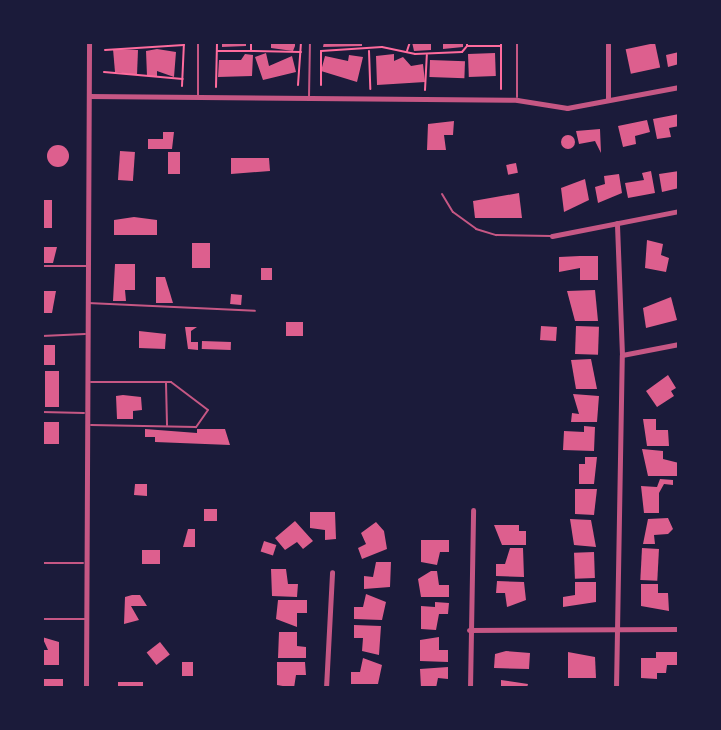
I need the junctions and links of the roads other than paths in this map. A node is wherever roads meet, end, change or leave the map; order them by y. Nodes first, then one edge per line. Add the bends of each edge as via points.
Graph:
1 (89, 42) edge
2 (198, 42) edge
3 (310, 42) edge
4 (517, 42) edge
5 (608, 43) edge
6 (679, 87) edge
7 (89, 96) junction
8 (198, 97) junction
9 (309, 98) junction
10 (517, 100) junction
11 (608, 100) junction
12 (442, 194) dead end
13 (679, 211) edge
14 (617, 223) junction
15 (552, 236) joint
16 (42, 266) edge
17 (87, 266) junction
18 (87, 303) junction
19 (255, 311) dead end
20 (86, 333) junction
21 (42, 336) edge
22 (679, 344) edge
23 (622, 355) junction
24 (86, 382) junction
25 (166, 382) junction
26 (42, 412) edge
27 (85, 413) junction
28 (85, 425) junction
29 (167, 426) junction
30 (473, 510) dead end
31 (42, 563) edge
32 (83, 563) junction
33 (332, 572) dead end
34 (42, 619) edge
35 (86, 619) junction
36 (616, 627) junction
37 (679, 629) edge
38 (469, 630) junction
39 (86, 688) edge
40 (326, 688) edge
41 (470, 688) edge
42 (616, 688) edge

1 - 7 street
2 - 8 lane
3 - 9 lane
4 - 10 lane
5 - 11 street
6 - 11 street
7 - 8 street
7 - 17 street
8 - 9 street
9 - 10 street
10 - 11 street via 567,108
12 - 15 lane via 453,212 476,229 496,235
13 - 14 street
14 - 15 street
14 - 23 street
16 - 17 lane
17 - 18 street
18 - 19 lane
18 - 20 street
20 - 21 lane
20 - 24 street
22 - 23 street
23 - 36 street
24 - 25 lane
24 - 27 street
25 - 29 lane
25 - 29 lane via 208,410 196,427
26 - 27 lane
27 - 28 street
28 - 29 lane
28 - 32 street
30 - 38 street
31 - 32 lane
32 - 35 street
33 - 40 street
34 - 35 lane
35 - 39 street
36 - 37 street
36 - 38 street
36 - 42 street
38 - 41 street

